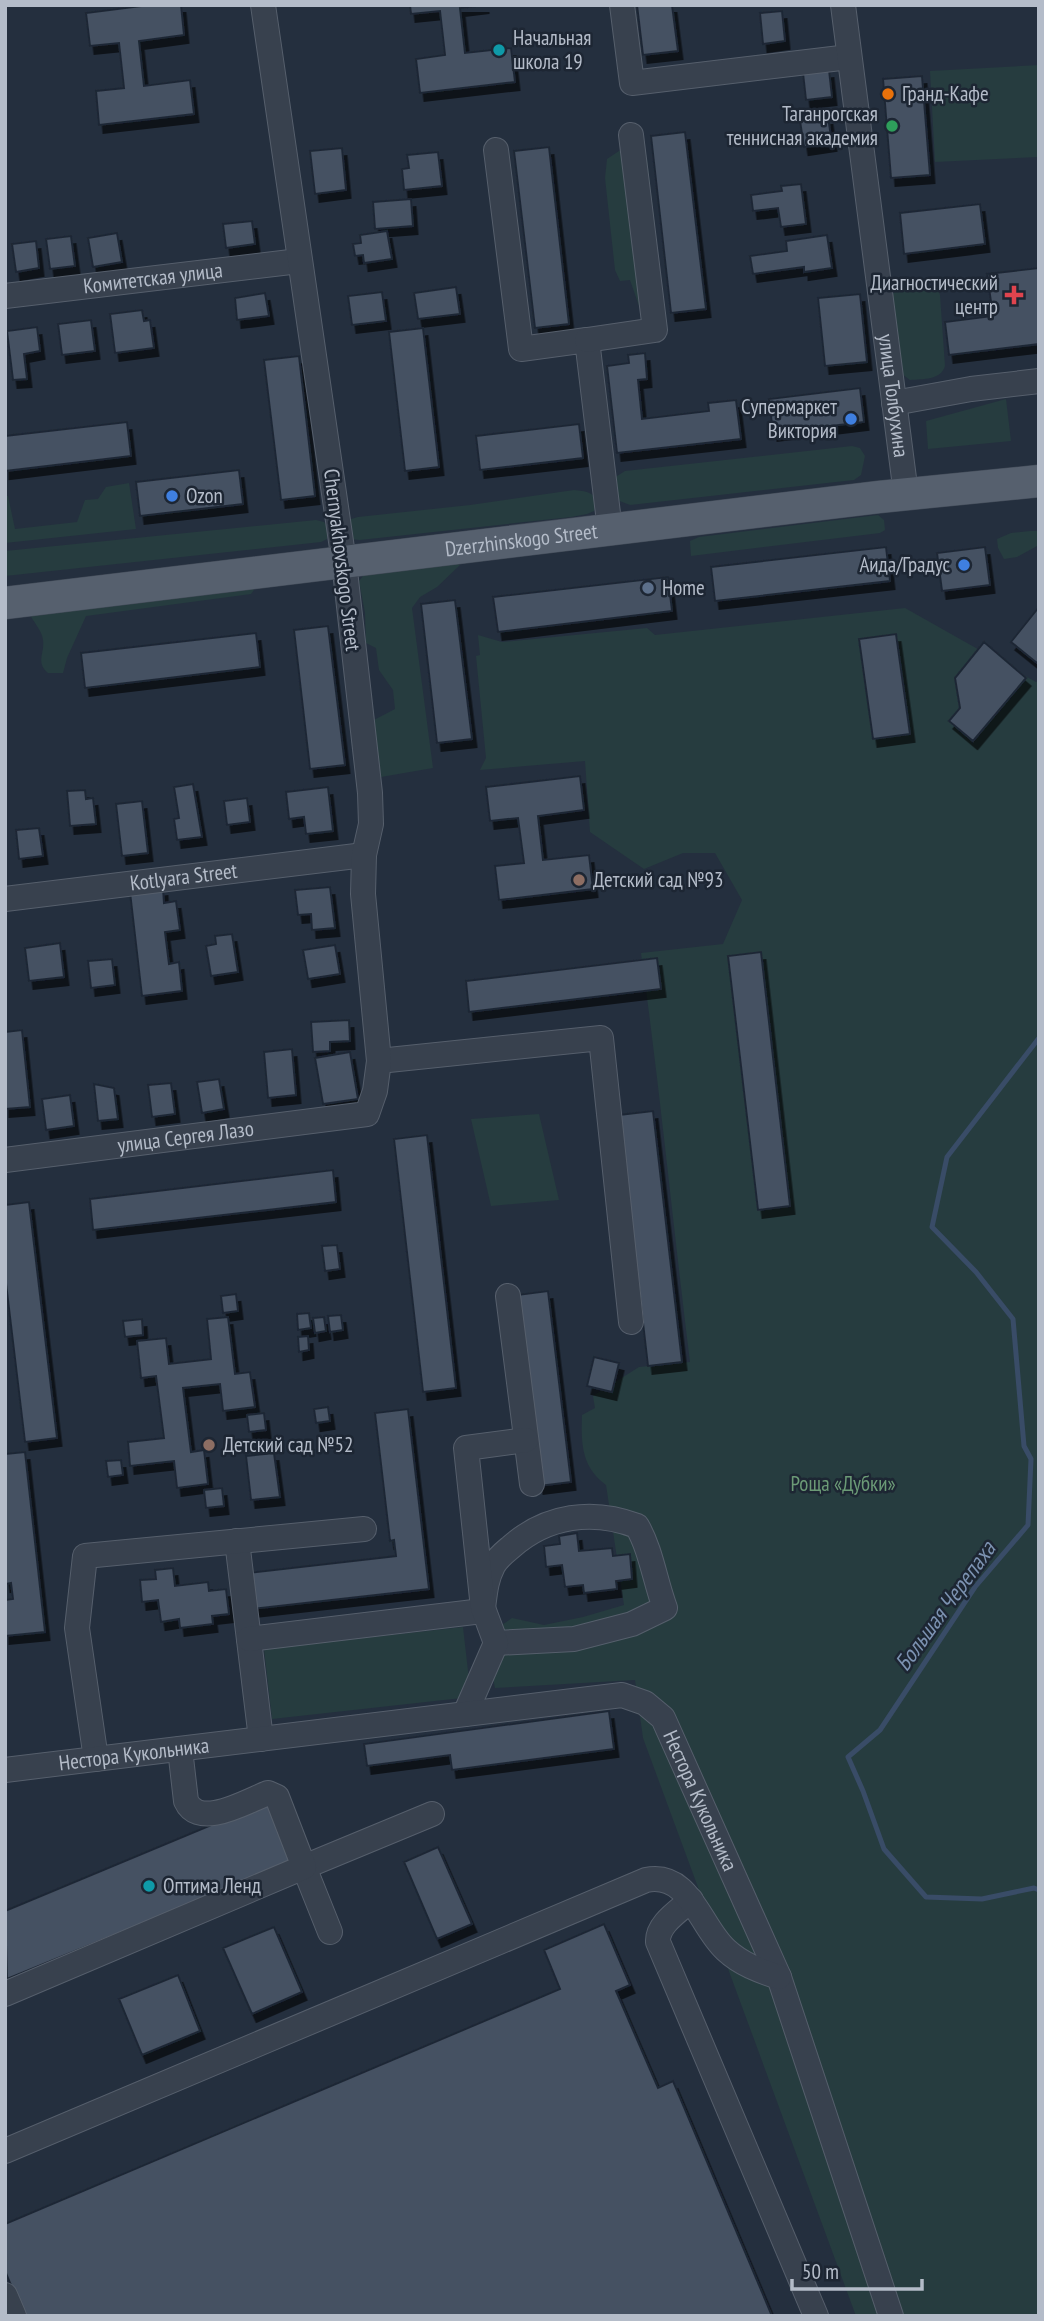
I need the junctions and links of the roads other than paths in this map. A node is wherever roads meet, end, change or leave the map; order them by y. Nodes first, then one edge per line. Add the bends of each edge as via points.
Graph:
1 (263, 5) edge
2 (622, 5) edge
3 (843, 5) edge
4 (849, 57) junction
5 (631, 135) dead end
6 (496, 150) dead end
7 (299, 261) junction
8 (5, 296) edge
9 (587, 340) junction
10 (1039, 381) edge
11 (894, 403) junction
12 (1039, 481) edge
13 (906, 494) junction
14 (610, 530) junction
15 (344, 562) junction
16 (5, 603) edge
17 (364, 855) junction
18 (5, 899) edge
19 (379, 1061) junction
20 (366, 1114) joint
21 (5, 1160) edge
22 (508, 1296) dead end
23 (631, 1322) dead end
24 (526, 1440) junction
25 (532, 1484) dead end
26 (364, 1529) dead end
27 (237, 1541) junction
28 (483, 1608) junction
29 (249, 1639) junction
30 (496, 1643) junction
31 (465, 1714) junction
32 (261, 1739) junction
33 (180, 1749) junction
34 (96, 1759) junction
35 (5, 1770) edge
36 (432, 1814) dead end
37 (304, 1867) junction
38 (691, 1900) junction
39 (330, 1932) dead end
40 (779, 1977) junction
41 (5, 1994) edge
42 (5, 2151) edge
43 (5, 2295) edge
44 (14, 2316) edge
45 (816, 2316) edge
46 (891, 2316) edge

1 - 7 street, Chernyakhovskogo Street
2 - 4 street via 632,83
3 - 4 street, улица Толбухина
4 - 11 street, улица Толбухина
5 - 9 street via 656,330
6 - 9 street via 521,349
7 - 8 street, Комитетская улица
7 - 15 street, Chernyakhovskogo Street
9 - 14 street
10 - 11 street
11 - 13 street, улица Толбухина
12 - 13 main road, Dzerzhinskogo Street
13 - 14 main road, Dzerzhinskogo Street
14 - 15 main road, Dzerzhinskogo Street
15 - 16 main road, Dzerzhinskogo Street
15 - 17 street, Chernyakhovskogo Street via 370,793 371,824
17 - 18 street, Kotlyara Street
17 - 19 street, Chernyakhovskogo Street via 363,894
19 - 20 street, Chernyakhovskogo Street
19 - 23 street via 601,1038
20 - 21 street, улица Сергея Лазо
22 - 24 street
24 - 25 street
24 - 28 street via 466,1448
26 - 27 street
27 - 29 street
27 - 34 street via 86,1556 77,1628
28 - 29 street
28 - 30 street
28 - 30 street via 494,1563 532,1531 567,1517 602,1516 637,1526 644,1539 665,1608 632,1624 574,1639
29 - 32 street
30 - 31 street
31 - 32 street, Нестора Кукольника
31 - 40 street, Нестора Кукольника via 622,1695 645,1703 663,1717
32 - 33 street, Нестора Кукольника
33 - 34 street, Нестора Кукольника
33 - 37 street via 189,1808 213,1815 274,1793
34 - 35 street, Нестора Кукольника
36 - 37 street
37 - 39 street
37 - 41 street
38 - 40 street via 727,1951 754,1969
38 - 42 street via 669,1880 646,1880
38 - 45 street via 662,1926 658,1942
40 - 46 street, Нестора Кукольника
43 - 44 street

